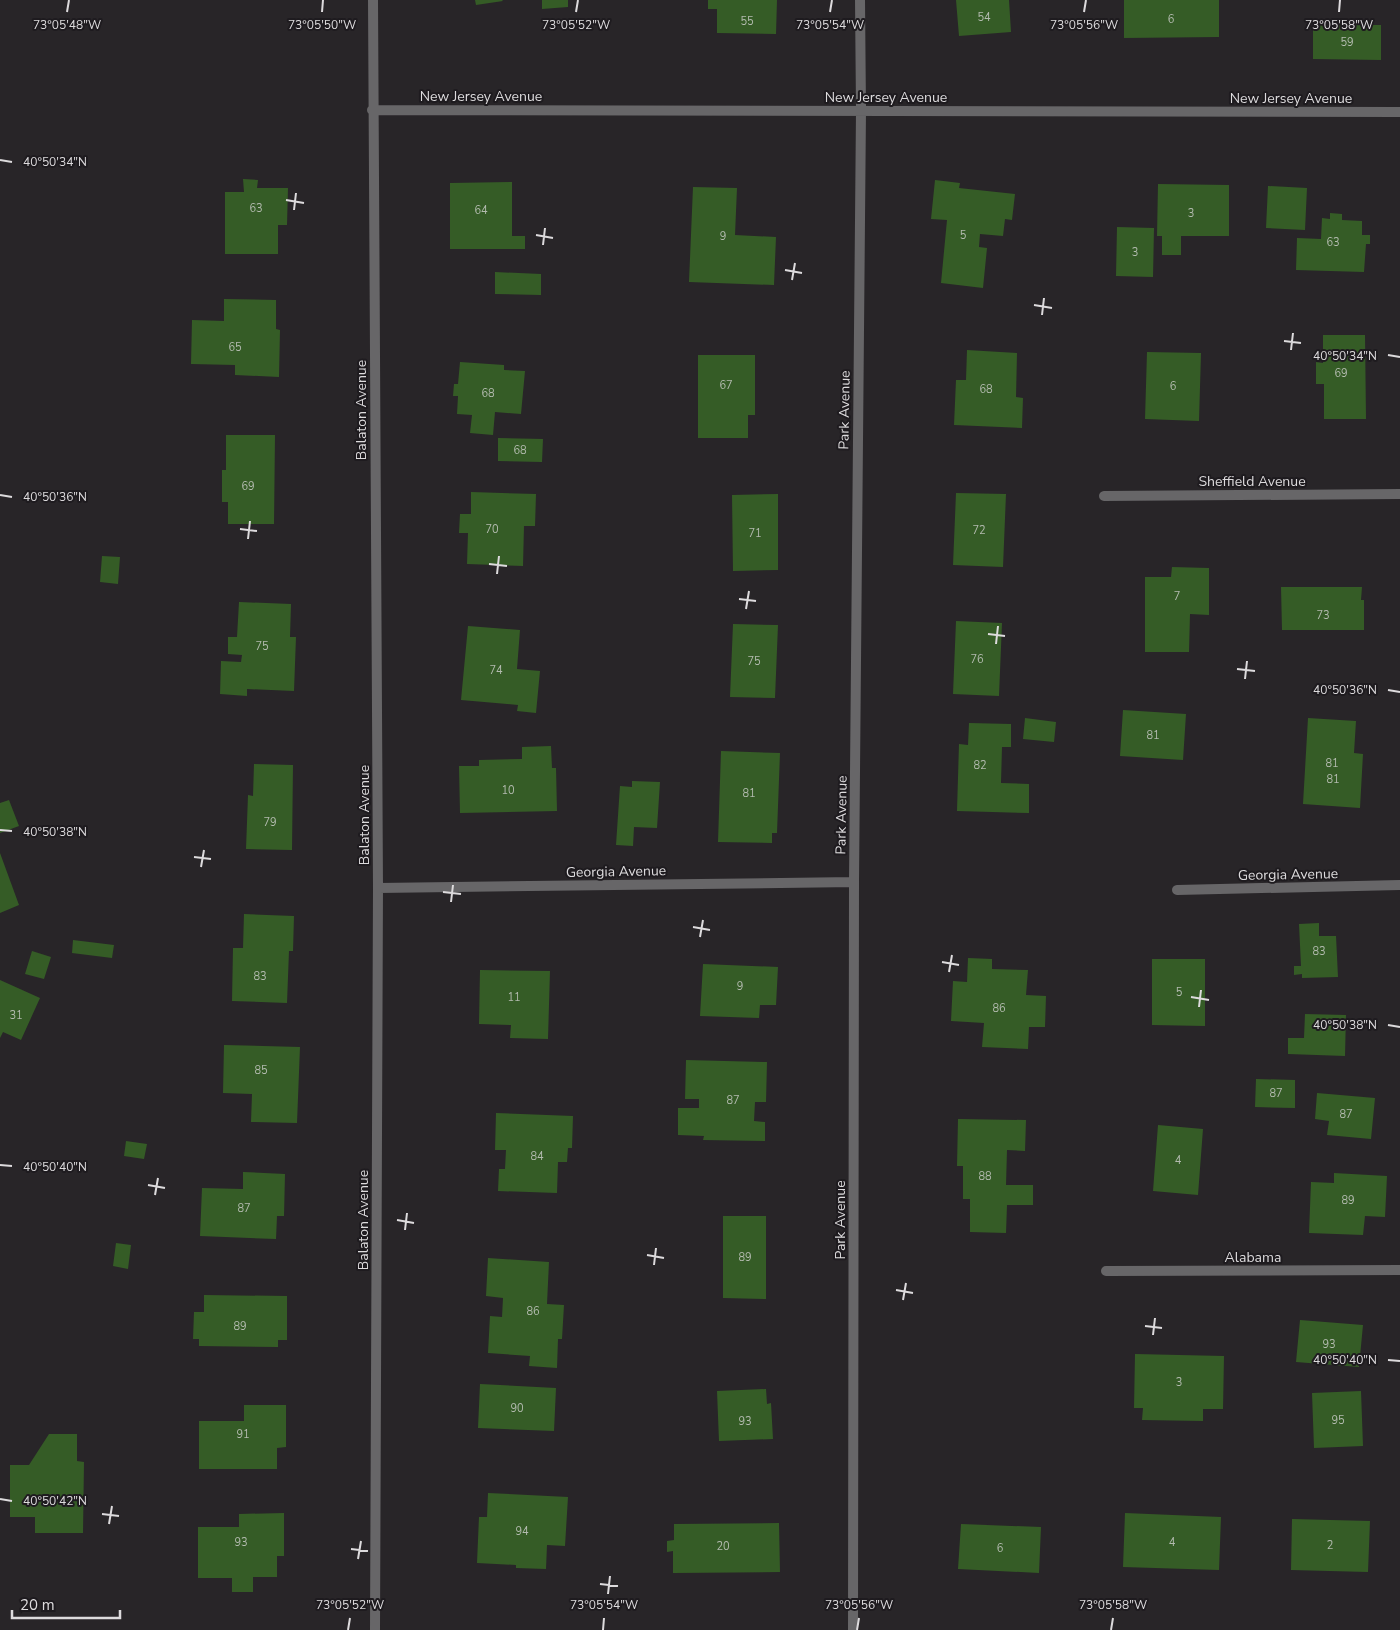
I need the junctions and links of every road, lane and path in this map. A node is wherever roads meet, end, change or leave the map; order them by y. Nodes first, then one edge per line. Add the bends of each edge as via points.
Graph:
1 (373, 0) edge
2 (860, 0) edge
3 (372, 110) junction
4 (861, 110) junction
5 (1400, 112) edge
6 (1400, 494) edge
7 (1104, 496) dead end
8 (854, 882) junction
9 (1400, 885) edge
10 (378, 888) junction
11 (1177, 890) dead end
12 (1400, 1270) edge
13 (1106, 1271) dead end
14 (375, 1630) edge
15 (853, 1630) edge

1 - 3 street, Balaton Avenue
2 - 4 street, Park Avenue
3 - 4 street, New Jersey Avenue
3 - 10 street, Balaton Avenue
4 - 5 street, New Jersey Avenue
4 - 8 street, Park Avenue
6 - 7 street, Sheffield Avenue
8 - 10 street, Georgia Avenue
8 - 15 street, Park Avenue
9 - 11 street, Georgia Avenue
10 - 14 street, Balaton Avenue
12 - 13 street, Alabama

